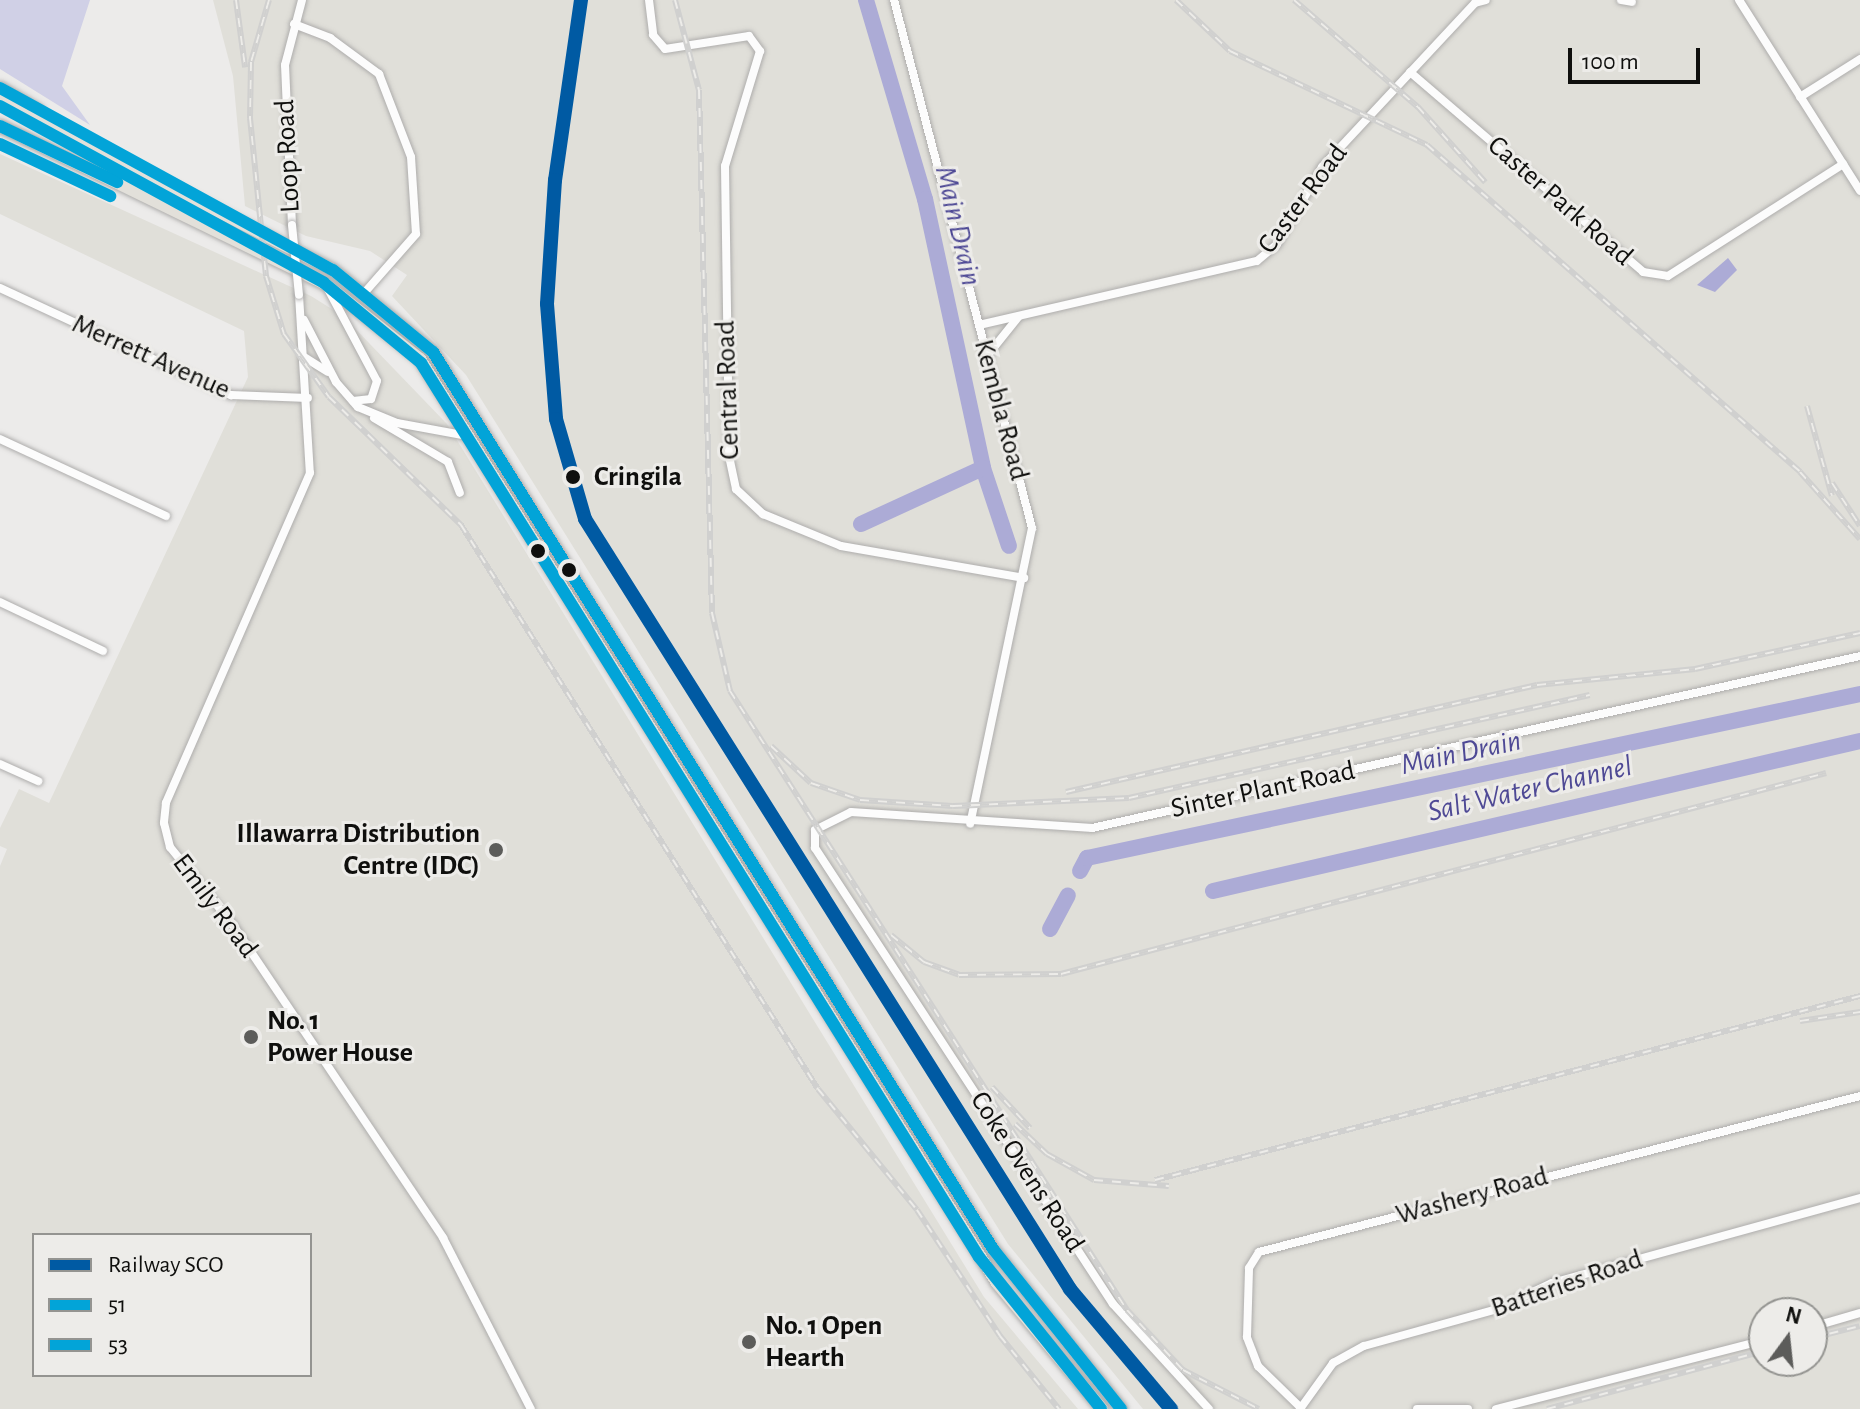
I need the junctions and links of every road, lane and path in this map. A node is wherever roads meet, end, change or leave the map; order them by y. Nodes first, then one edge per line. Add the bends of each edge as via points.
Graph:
1 (302, 0) edge
2 (649, 0) edge
3 (894, 0) edge
4 (1486, 0) edge
5 (1621, 0) edge
6 (1739, 0) edge
7 (1632, 2) edge
8 (294, 24) junction
9 (1860, 59) edge
10 (1410, 72) junction
11 (0, 88) edge
12 (1800, 97) junction
13 (0, 104) edge
14 (0, 126) edge
15 (1843, 164) junction
16 (150, 176) junction
17 (1860, 191) edge
18 (324, 283) junction
19 (0, 288) edge
20 (366, 291) junction
21 (301, 313) junction
22 (1020, 315) junction
23 (979, 325) junction
24 (987, 356) junction
25 (304, 357) junction
26 (334, 380) junction
27 (307, 385) junction
28 (308, 398) junction
29 (349, 399) junction
30 (358, 407) junction
31 (385, 418) junction
32 (473, 438) junction
33 (0, 439) edge
34 (411, 442) junction
35 (460, 493) dead end
36 (166, 516) dead end
37 (1024, 578) junction
38 (0, 602) edge
39 (103, 651) dead end
40 (1860, 656) edge
41 (0, 764) edge
42 (38, 781) dead end
43 (970, 824) junction
44 (812, 839) joint
45 (1860, 1096) edge
46 (1860, 1198) edge
47 (1860, 1313) edge
48 (1828, 1322) edge
49 (1748, 1344) edge
50 (531, 1409) edge
51 (1102, 1409) edge
52 (1121, 1409) edge
53 (1209, 1409) edge
54 (1301, 1409) edge
55 (1417, 1409) edge
56 (1468, 1409) edge
57 (1496, 1409) edge

1 - 8 street, Loop Road
2 - 37 street, Central Road via 653,35 665,49 753,38 760,57 724,175 729,456 736,489 763,514 841,546
3 - 23 street, Kembla Road
4 - 10 street, Caster Road
5 - 7 street
6 - 12 street
8 - 20 street via 330,38 379,74 411,157 416,234
8 - 21 street, Loop Road, bridge via 284,83
9 - 12 street
10 - 15 street, Caster Park Road via 1643,272 1668,276
10 - 22 street, Caster Road via 1322,167 1277,244 1257,261
11 - 16 main road
12 - 15 street
13 - 16 main road
14 - 18 main road
15 - 17 street
16 - 20 main road
18 - 29 street via 377,381 371,399
18 - 32 main road via 401,340
19 - 28 street, Merrett Avenue via 231,395
20 - 52 main road via 433,352 477,413 673,744 993,1249
21 - 25 street, Loop Road
21 - 26 street, Loop Road
22 - 23 street, Caster Road
22 - 24 street
23 - 24 street, Kembla Road
24 - 37 street, Kembla Road via 1032,528
25 - 26 street
25 - 27 street, Emily Road
26 - 27 street via 316,374
26 - 29 street, Loop Road
27 - 28 street, Emily Road
28 - 50 street, Emily Road via 314,449 307,484 166,803 164,823 170,847 233,925 443,1238
29 - 30 street, Loop Road
30 - 31 street, Loop Road
30 - 34 street
31 - 32 street, Loop Road
31 - 34 street
32 - 51 main road via 664,758 997,1283
33 - 36 street
34 - 35 street via 450,465
37 - 43 street, Kembla Road
38 - 39 street
40 - 43 street, Sinter Plant Road via 1092,828
41 - 42 street
43 - 44 street, Sinter Plant Road via 851,812 825,821
44 - 53 street, Coke Ovens Road via 1113,1304
45 - 54 street, Washery Road via 1259,1252 1249,1268 1247,1337 1258,1366
46 - 54 street, Batteries Road via 1552,1283 1497,1309 1364,1346 1333,1363
47 - 48 street
49 - 57 street
55 - 56 street

